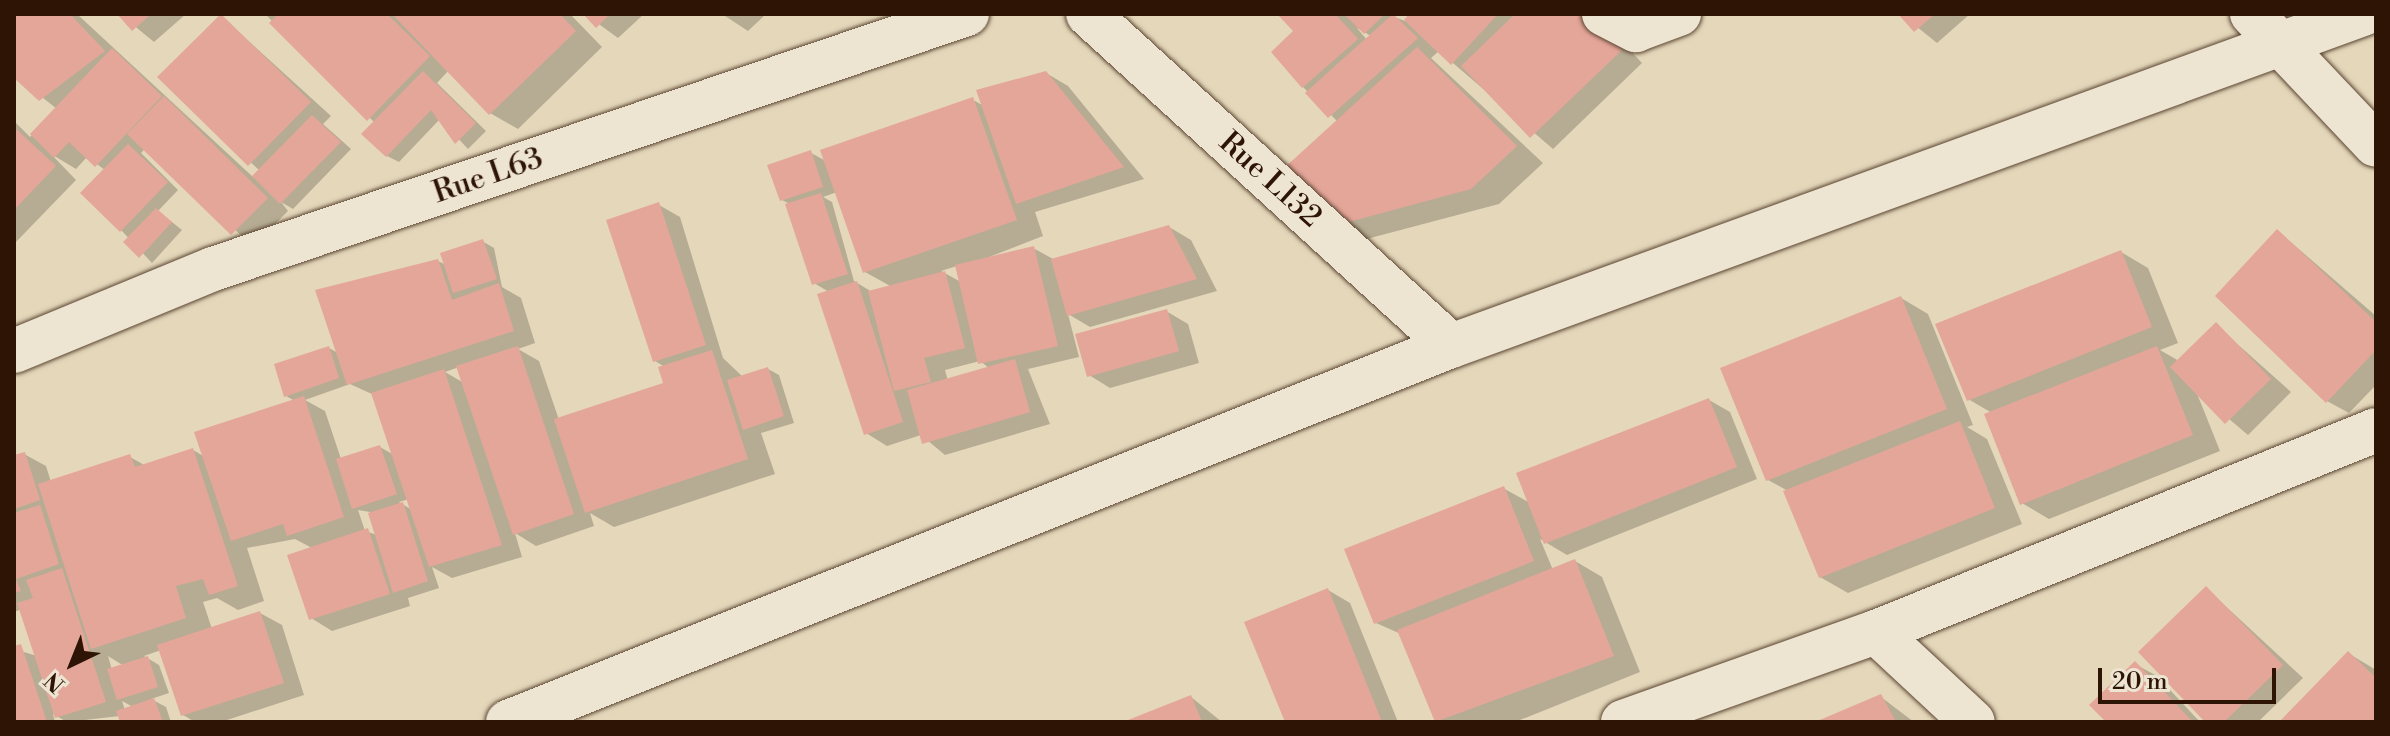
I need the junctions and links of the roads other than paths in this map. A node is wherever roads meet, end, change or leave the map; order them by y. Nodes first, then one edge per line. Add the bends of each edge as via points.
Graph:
1 (967, 14) edge
2 (1088, 14) edge
3 (1604, 14) edge
4 (1679, 14) edge
5 (2363, 14) edge
6 (2265, 29) edge
7 (2376, 145) edge
8 (1451, 346) junction
9 (14, 351) edge
10 (2376, 430) edge
11 (1876, 632) junction
12 (508, 722) edge
13 (1623, 722) edge
14 (1973, 722) edge

1 - 9 street, Rue L63 via 213,269
2 - 8 street, Rue L132
3 - 4 street via 1636,30
5 - 6 street
6 - 7 street
6 - 8 street
8 - 12 street
10 - 11 street
11 - 13 street
11 - 14 street

